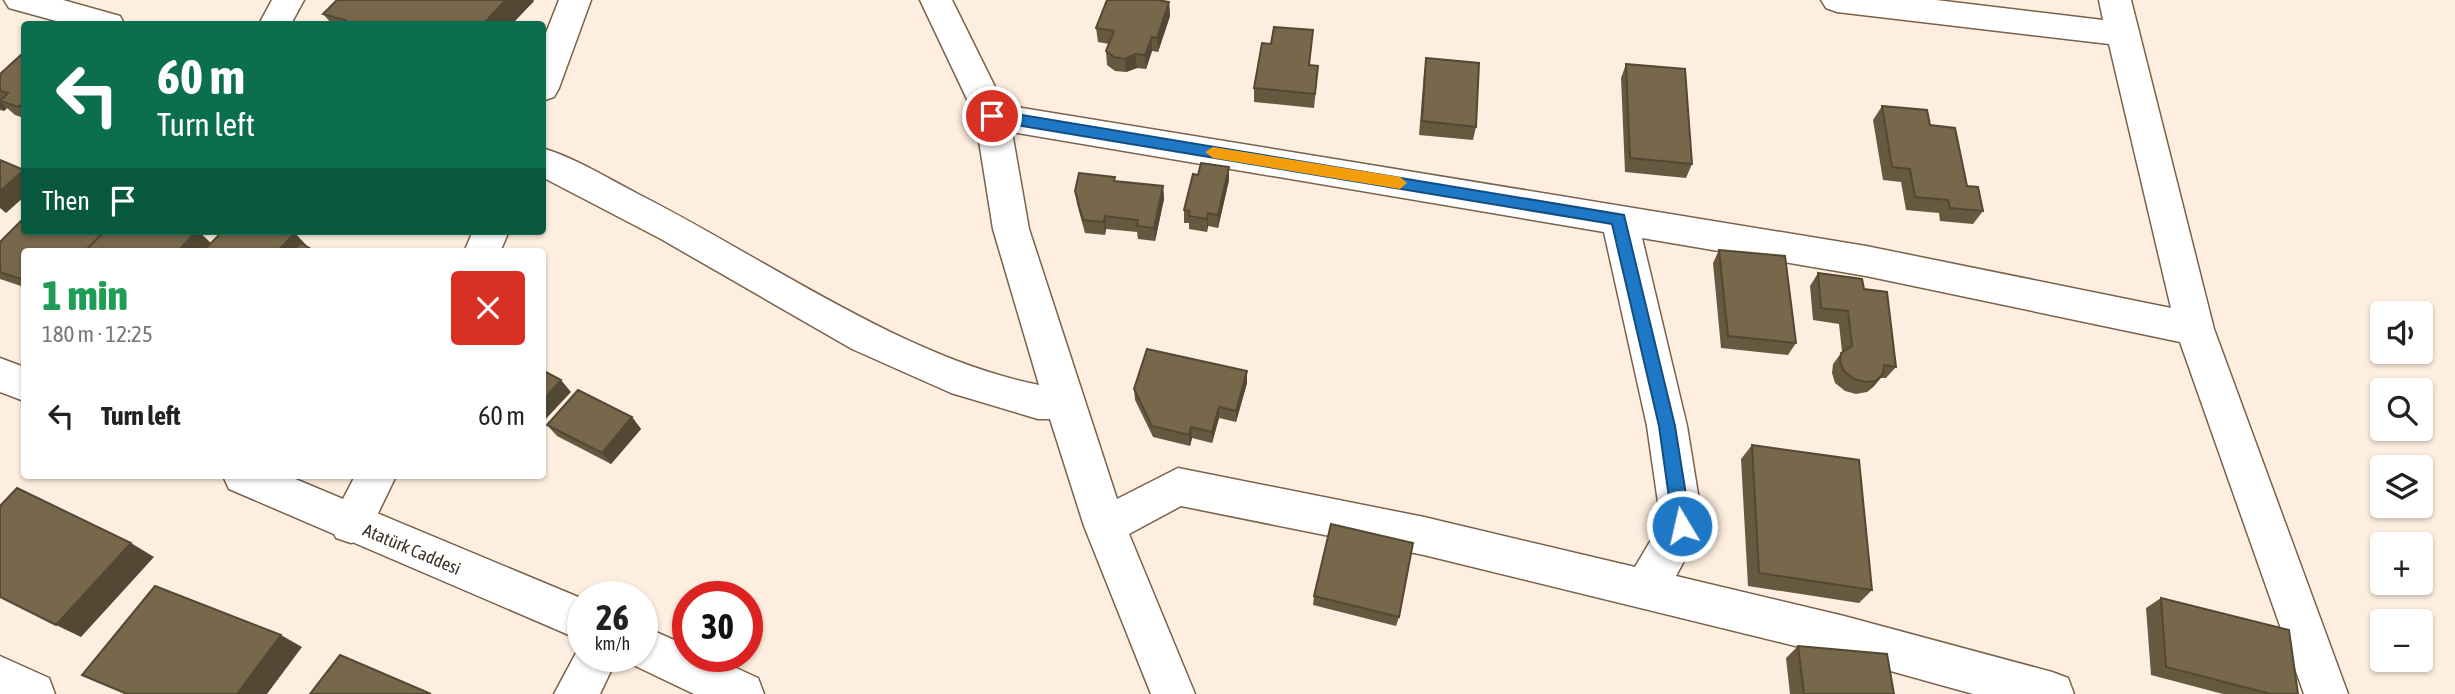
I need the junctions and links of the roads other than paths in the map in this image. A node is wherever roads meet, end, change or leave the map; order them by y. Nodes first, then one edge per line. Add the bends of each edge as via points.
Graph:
1 (20, 0) edge
2 (288, 0) edge
3 (575, 0) edge
4 (936, 0) edge
5 (1837, 0) edge
6 (2115, 0) edge
7 (97, 21) edge
8 (277, 21) edge
9 (2125, 34) junction
10 (546, 77) edge
11 (992, 116) junction
12 (546, 163) edge
13 (1619, 219) junction
14 (2195, 329) junction
15 (0, 375) edge
16 (21, 383) edge
17 (1064, 401) junction
18 (250, 479) edge
19 (374, 479) edge
20 (351, 524) junction
21 (1105, 526) junction
22 (1645, 590) junction
23 (567, 613) edge
24 (658, 654) edge
25 (588, 672) edge
26 (0, 677) edge
27 (33, 694) edge
28 (576, 694) edge
29 (743, 694) edge
30 (1173, 694) edge
31 (2052, 694) edge
32 (2326, 694) edge

1 - 7 street
2 - 8 street
3 - 10 street
4 - 11 street
5 - 9 street
6 - 9 street
9 - 14 street
11 - 13 street
11 - 17 street via 1012,229
12 - 17 street via 685,235 866,338 965,381 1038,402
13 - 14 street via 1866,261
13 - 22 street via 1667,426 1682,526
14 - 32 street
15 - 16 street
17 - 21 street
18 - 20 street, Atatürk Caddesi
19 - 20 street
20 - 23 street, Atatürk Caddesi
21 - 22 street via 1178,487 1424,536
21 - 30 street
22 - 31 street via 1844,637
24 - 29 street
25 - 28 street
26 - 27 street

